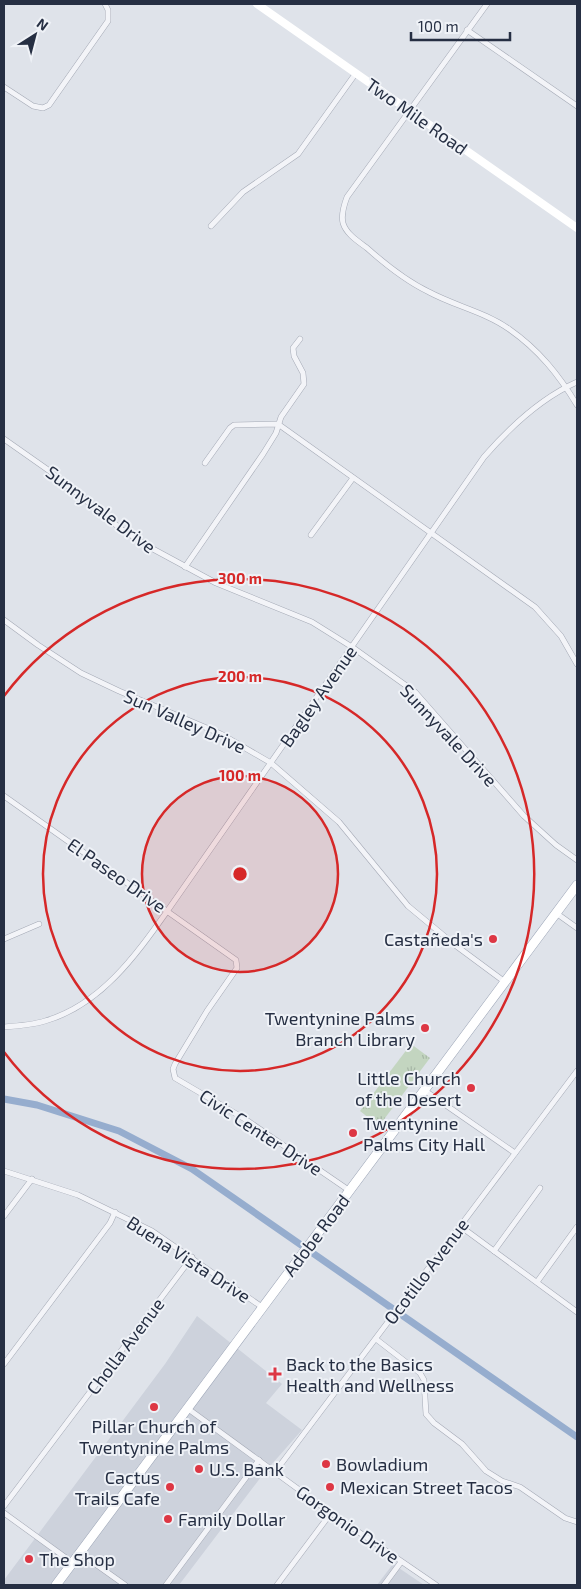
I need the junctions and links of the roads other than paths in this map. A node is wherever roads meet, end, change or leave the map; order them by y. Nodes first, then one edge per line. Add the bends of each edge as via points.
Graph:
1 (105, 4) edge
2 (257, 4) edge
3 (487, 4) edge
4 (468, 30) junction
5 (356, 73) junction
6 (4, 87) edge
7 (577, 106) edge
8 (408, 110) junction
9 (211, 226) dead end
10 (577, 228) edge
11 (300, 339) dead end
12 (577, 382) edge
13 (566, 387) junction
14 (577, 405) edge
15 (278, 424) junction
16 (4, 439) edge
17 (205, 463) dead end
18 (352, 478) junction
19 (431, 533) junction
20 (311, 535) dead end
21 (185, 567) junction
22 (4, 620) edge
23 (352, 647) junction
24 (577, 664) edge
25 (271, 763) junction
26 (4, 796) edge
27 (577, 860) edge
28 (577, 885) edge
29 (168, 910) junction
30 (556, 913) junction
31 (39, 924) dead end
32 (577, 928) edge
33 (4, 939) edge
34 (505, 982) junction
35 (4, 1027) edge
36 (577, 1071) edge
37 (173, 1073) joint
38 (424, 1090) junction
39 (515, 1153) junction
40 (4, 1171) edge
41 (32, 1179) junction
42 (540, 1188) dead end
43 (350, 1191) junction
44 (115, 1212) junction
45 (4, 1216) edge
46 (460, 1226) junction
47 (577, 1227) edge
48 (494, 1251) junction
49 (192, 1257) junction
50 (537, 1282) junction
51 (262, 1307) junction
52 (577, 1312) edge
53 (376, 1339) junction
54 (4, 1364) edge
55 (187, 1408) junction
56 (259, 1460) junction
57 (276, 1472) junction
58 (4, 1506) edge
59 (4, 1513) edge
60 (331, 1513) junction
61 (577, 1522) edge
62 (80, 1553) junction
63 (401, 1562) junction
64 (73, 1563) junction
65 (56, 1585) edge
66 (125, 1585) edge
67 (166, 1585) edge
68 (277, 1585) edge
69 (384, 1585) edge
70 (436, 1585) edge

1 - 6 street via 108,21 49,105 43,108 34,106
2 - 5 main road, Two Mile Road
3 - 4 street
4 - 7 street
4 - 8 street
5 - 8 main road, Two Mile Road
5 - 9 street via 298,154 242,192
8 - 10 main road, Two Mile Road
8 - 13 street via 346,197 343,224 351,235 404,278 507,327 535,348
11 - 15 street via 293,348 304,384
12 - 13 street, Bagley Avenue
13 - 14 street
13 - 19 street, Bagley Avenue via 505,433 484,457
15 - 17 street via 234,425
15 - 18 street
15 - 21 street via 263,454
16 - 21 street, Sunnyvale Drive via 121,529
18 - 19 street
18 - 20 street
19 - 23 street, Bagley Avenue
19 - 24 street via 544,616 561,636
21 - 23 street, Sunnyvale Drive via 247,597 312,622
22 - 25 street, Sun Valley Drive via 87,676 221,734
23 - 25 street, Bagley Avenue
23 - 27 street, Sunnyvale Drive via 415,692 524,816
25 - 29 street, Bagley Avenue
25 - 34 street, Sun Valley Drive via 339,822 408,906
26 - 29 street, El Paseo Drive
28 - 30 main road, Adobe Road
29 - 35 street, Bagley Avenue via 124,968 98,994 46,1021
29 - 37 street, El Paseo Drive via 231,954 237,968 186,1043
30 - 32 street
30 - 34 main road, Adobe Road
31 - 33 street
34 - 38 main road, Adobe Road
36 - 39 street, Ocotillo Avenue
37 - 43 street, Civic Center Drive
38 - 39 street
38 - 43 main road, Adobe Road
39 - 46 street, Ocotillo Avenue
40 - 41 street, Buena Vista Drive
41 - 44 street, Buena Vista Drive
41 - 45 street
42 - 48 street
43 - 51 main road, Adobe Road
44 - 49 street, Buena Vista Drive
44 - 54 street
46 - 48 street
46 - 53 street, Ocotillo Avenue
47 - 50 street
48 - 50 street
49 - 51 street, Buena Vista Drive
49 - 58 street, Cholla Avenue
50 - 52 street
51 - 55 main road, Adobe Road
53 - 57 street, Ocotillo Avenue
53 - 61 street via 420,1372 424,1380 426,1414 434,1424 462,1444 478,1464 502,1481
55 - 56 street, Gorgonio Drive
55 - 62 main road, Adobe Road
56 - 57 street, Gorgonio Drive
56 - 67 street
57 - 60 street, Gorgonio Drive
59 - 64 street
60 - 63 street, Gorgonio Drive
60 - 68 street
62 - 64 main road, Adobe Road
62 - 66 street
63 - 69 street
63 - 70 street, Gorgonio Drive
64 - 65 main road, Adobe Road

